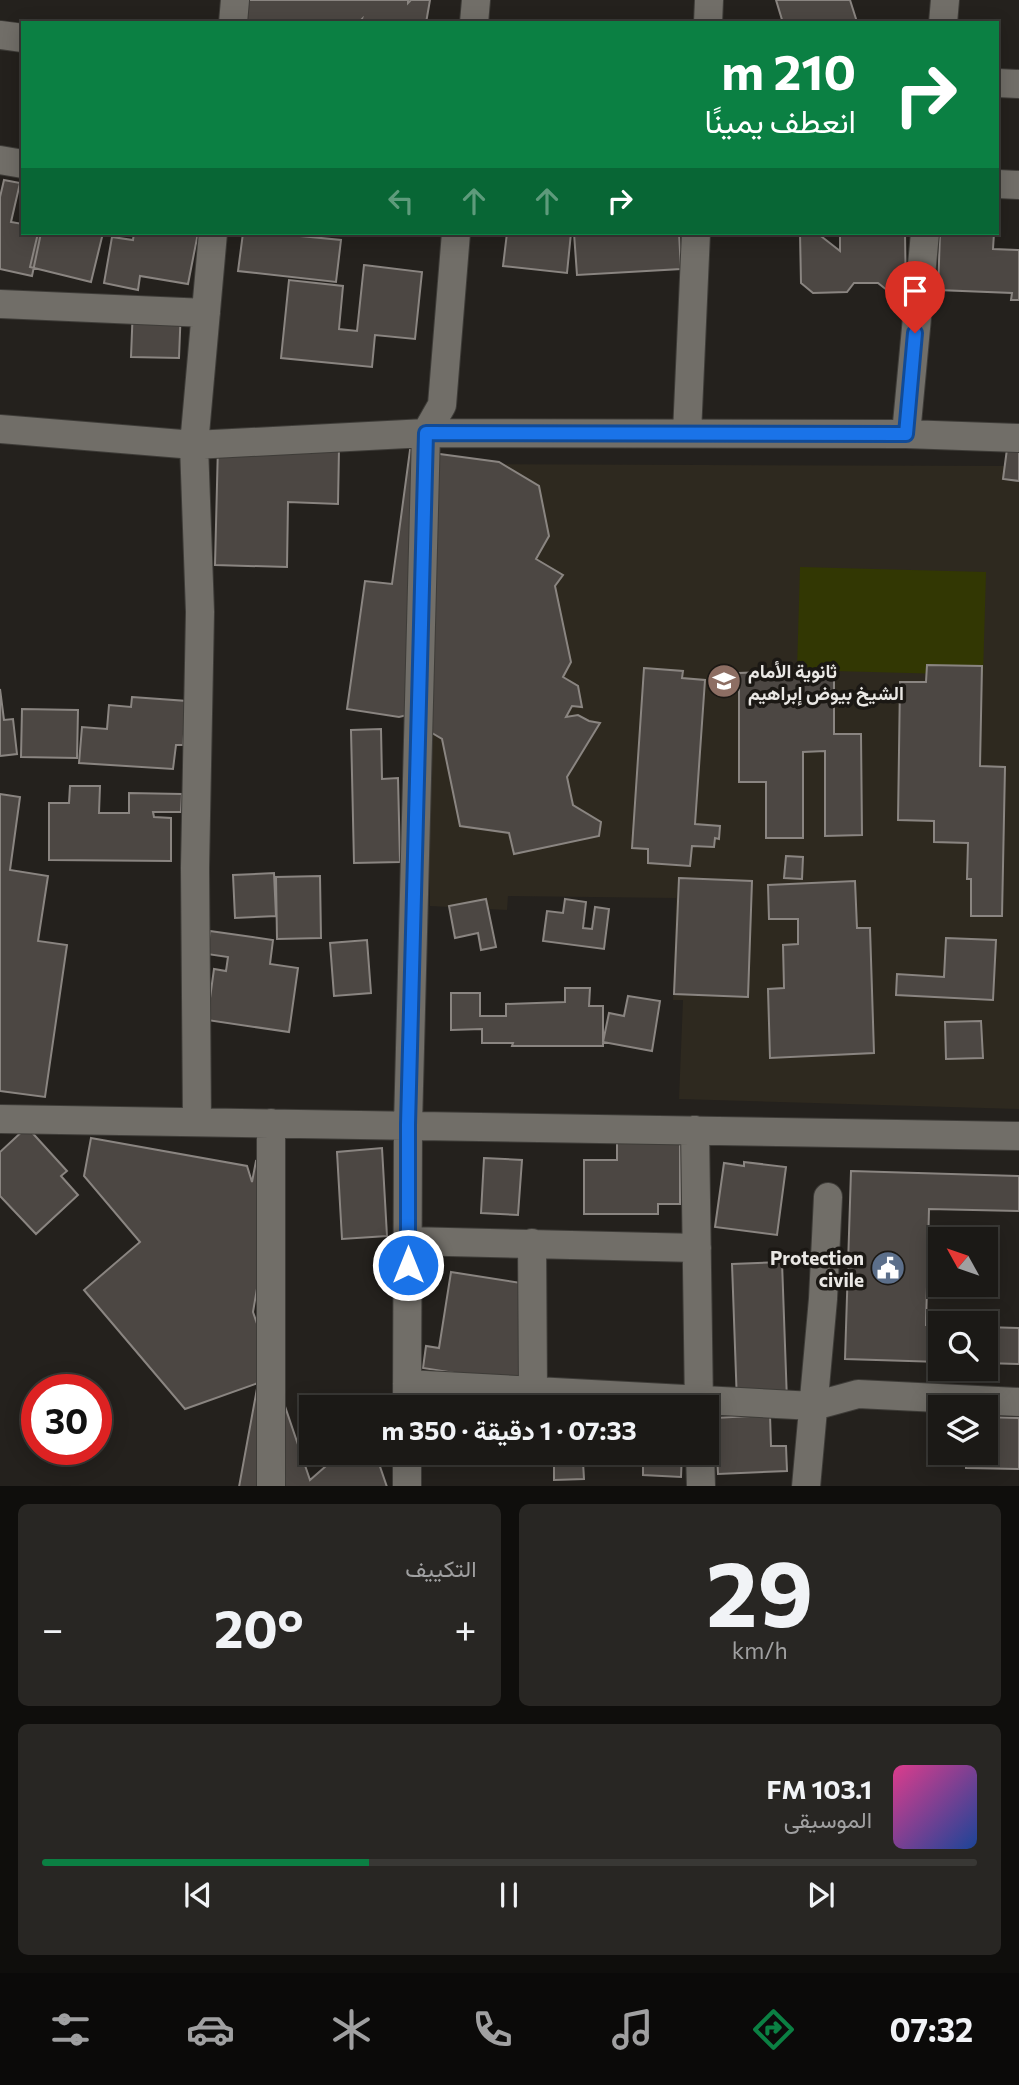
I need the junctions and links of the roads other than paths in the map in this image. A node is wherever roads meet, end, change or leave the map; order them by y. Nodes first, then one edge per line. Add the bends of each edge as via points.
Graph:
1 (235, 0) edge
2 (476, 0) edge
3 (709, 0) edge
4 (945, 0) edge
5 (233, 21) edge
6 (474, 21) edge
7 (708, 21) edge
8 (943, 21) edge
9 (0, 35) edge
10 (21, 38) edge
11 (999, 83) edge
12 (1019, 84) edge
13 (0, 160) edge
14 (21, 164) edge
15 (999, 184) edge
16 (1019, 185) edge
17 (213, 235) edge
18 (456, 235) edge
19 (696, 235) edge
20 (925, 235) edge
21 (0, 304) edge
22 (206, 313) junction
23 (0, 429) edge
24 (426, 433) junction
25 (687, 433) junction
26 (906, 434) junction
27 (1019, 438) edge
28 (194, 445) junction
29 (0, 1119) edge
30 (197, 1122) junction
31 (271, 1123) junction
32 (408, 1125) junction
33 (695, 1130) junction
34 (1019, 1136) edge
35 (828, 1197) dead end
36 (408, 1241) junction
37 (531, 1244) junction
38 (697, 1248) junction
39 (533, 1391) junction
40 (407, 1395) edge
41 (588, 1395) edge
42 (699, 1395) edge
43 (1019, 1402) edge
44 (719, 1404) edge
45 (814, 1406) junction
46 (407, 1465) edge
47 (700, 1465) edge
48 (271, 1486) edge
49 (407, 1486) edge
50 (429, 1486) edge
51 (701, 1486) edge
52 (806, 1486) edge

1 - 5 street
2 - 6 street
3 - 7 street
4 - 8 street
9 - 10 street
11 - 12 street
13 - 14 street
15 - 16 street
17 - 22 street
18 - 24 street via 442,405
19 - 25 street
20 - 26 street
21 - 22 street
22 - 28 street
23 - 28 street
24 - 25 street
24 - 28 street
24 - 32 street
25 - 26 street
26 - 27 street
28 - 30 street via 200,612
29 - 30 street
30 - 31 street
31 - 32 street
31 - 48 street
32 - 33 street
32 - 36 street
33 - 34 street
33 - 38 street
35 - 45 street
36 - 37 street
36 - 40 street
37 - 38 street
37 - 39 street
38 - 42 street
39 - 40 street
39 - 41 street
43 - 45 street via 858,1394
44 - 45 street
45 - 52 street
46 - 49 street
47 - 51 street
49 - 50 street

